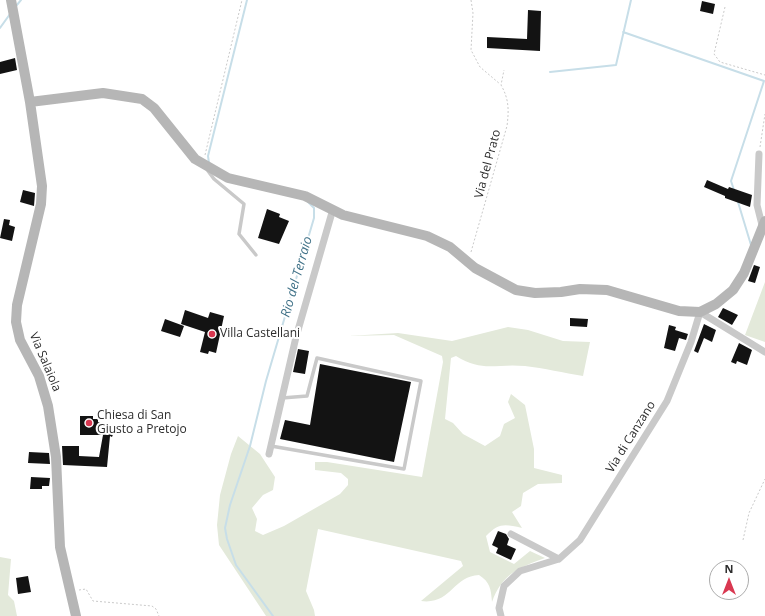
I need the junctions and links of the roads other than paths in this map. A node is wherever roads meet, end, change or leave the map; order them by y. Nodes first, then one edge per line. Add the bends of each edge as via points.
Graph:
1 (12, 0) edge
2 (30, 102) junction
3 (759, 154) road end
4 (203, 163) junction
5 (332, 210) junction
6 (764, 223) edge
7 (256, 255) dead end
8 (700, 312) junction
9 (765, 352) edge
10 (282, 398) junction
11 (270, 450) joint
12 (511, 534) dead end
13 (559, 559) junction
14 (76, 616) edge
15 (501, 616) edge

1 - 2 street, Via Salaiola
2 - 4 street via 103,93 142,99 154,108 195,159
2 - 14 street, Via Salaiola via 42,186 41,204 17,305 16,322 20,340 39,376 48,406 56,457 60,547
3 - 6 street via 757,205
4 - 5 street via 228,178 305,196
4 - 7 lane via 214,179 244,204 239,234
5 - 8 street via 427,236 450,246 467,262 516,290 607,290 679,311
5 - 10 street via 296,337
6 - 8 street via 744,273 733,290 716,304
8 - 9 street
8 - 13 street, Via di Canzano via 691,342 667,400 580,540
10 - 11 street
10 - 11 lane via 307,396 317,358 421,381 404,470
12 - 13 street
13 - 15 street, Via di Canzano via 520,571 504,586 499,608

